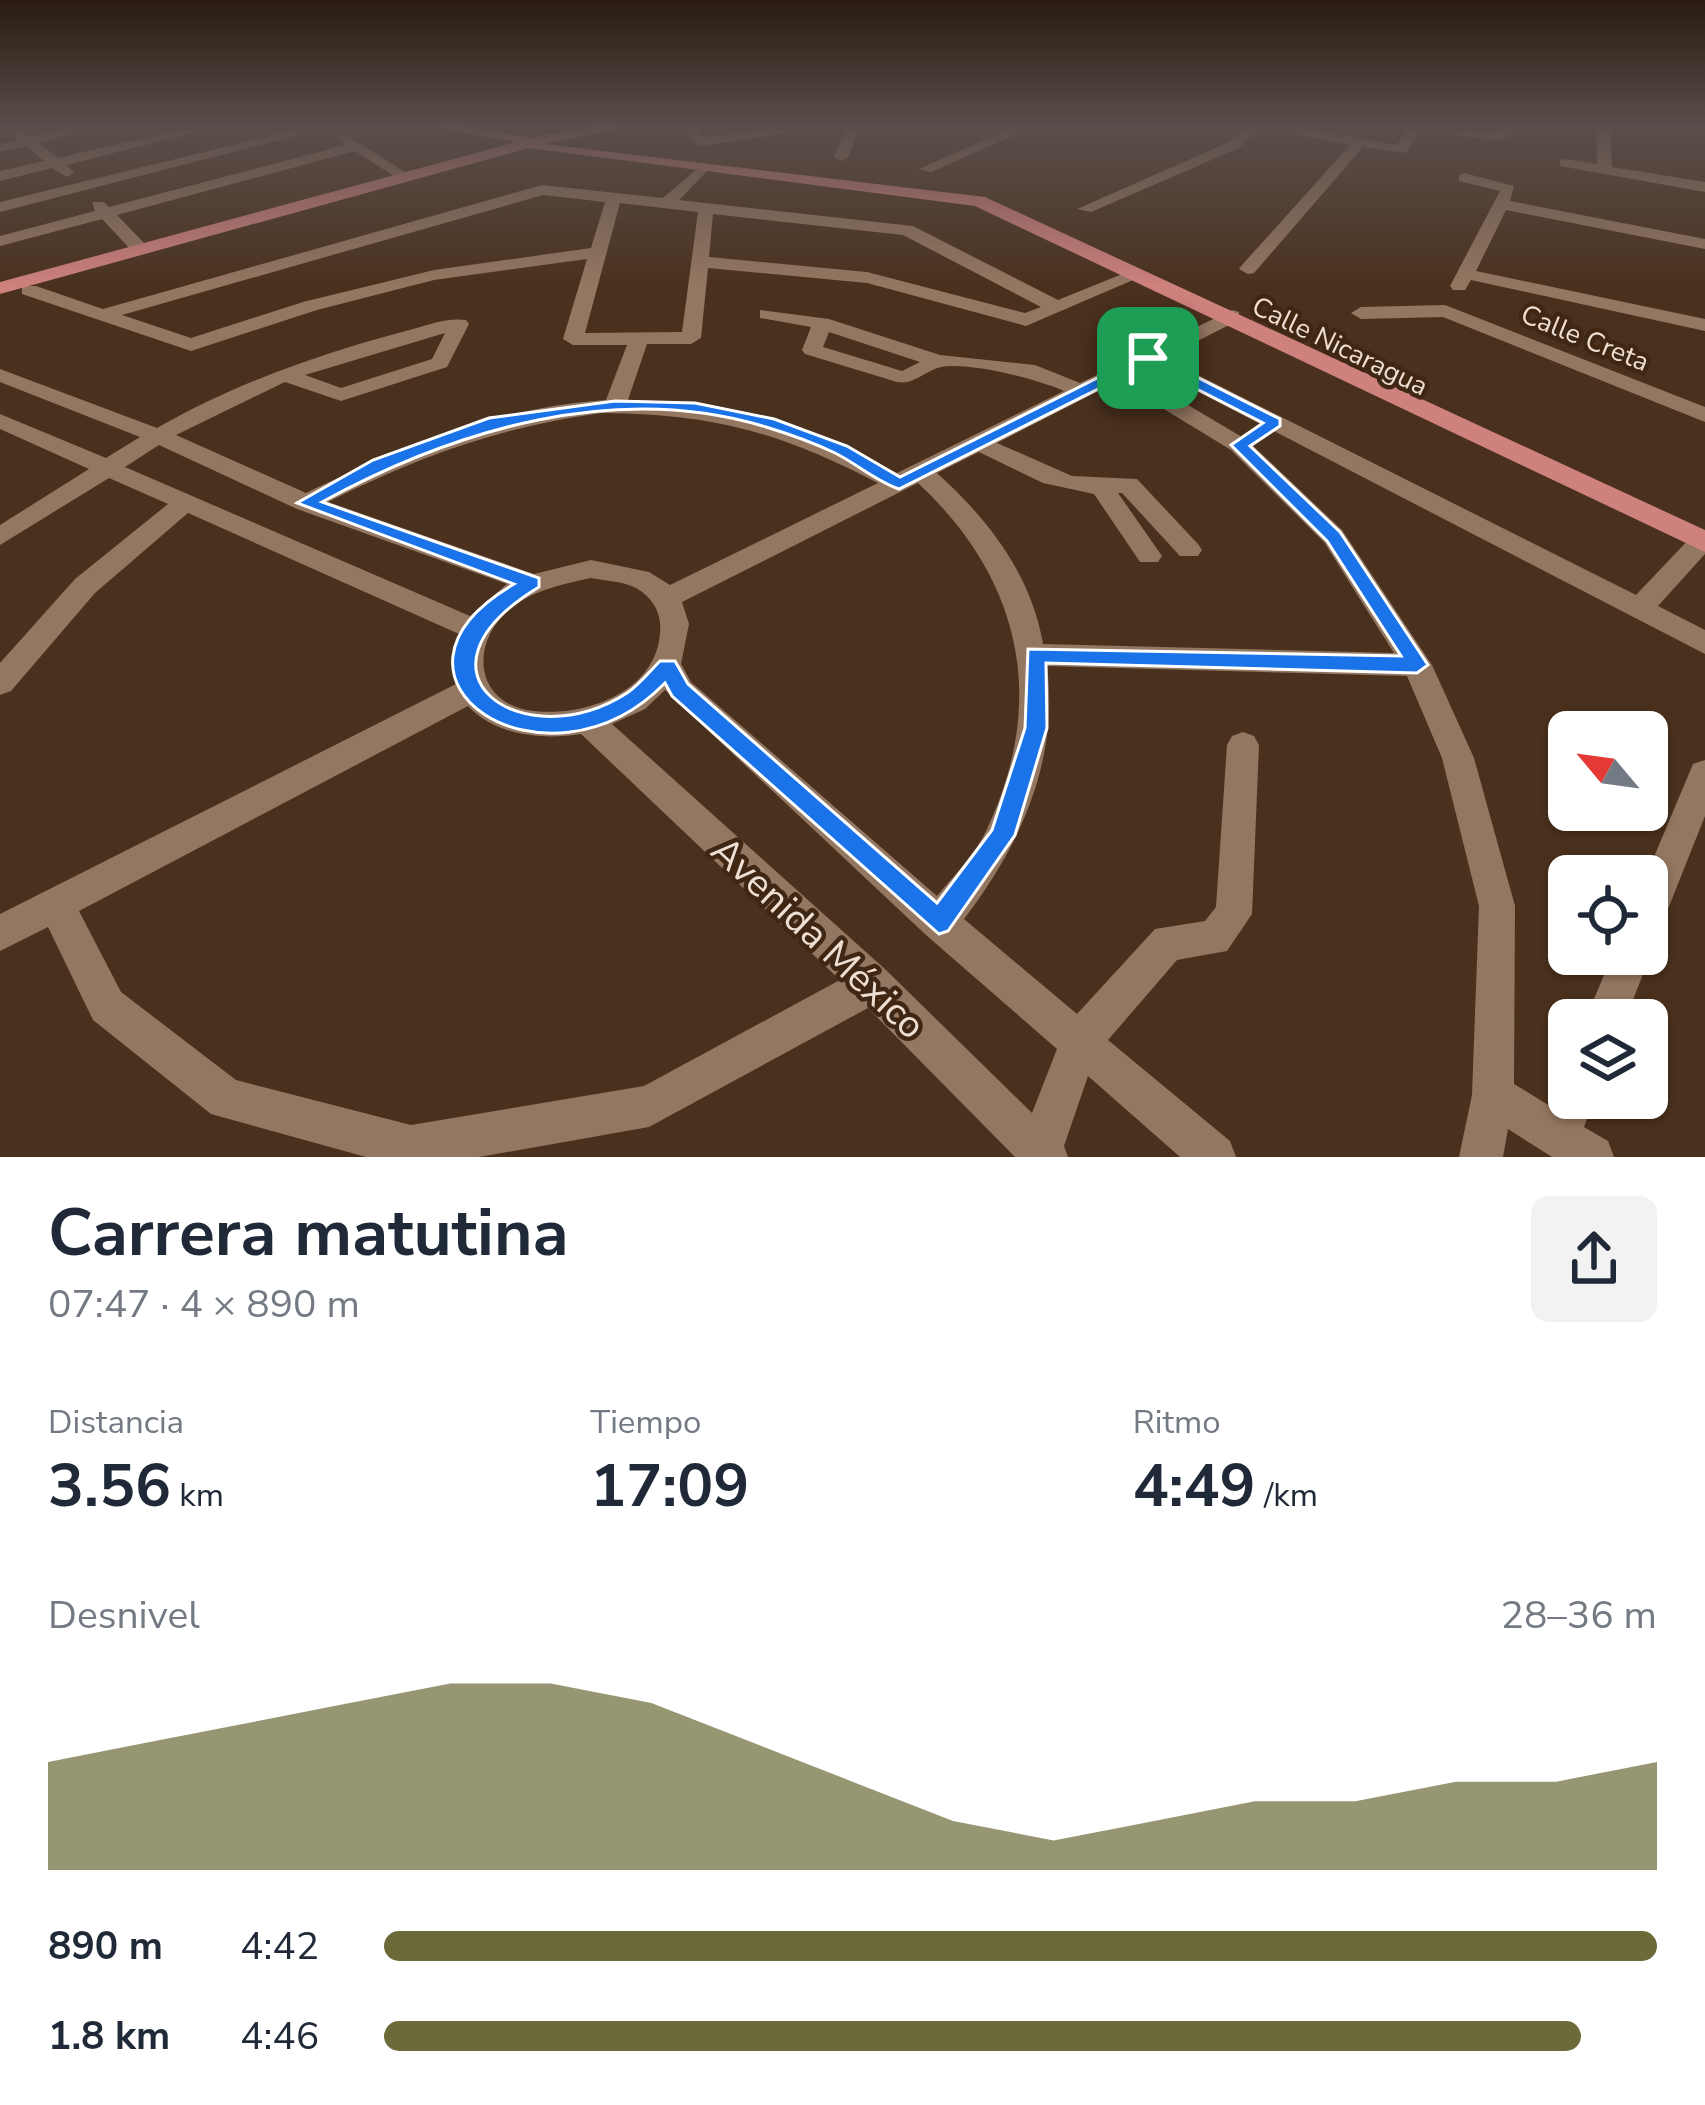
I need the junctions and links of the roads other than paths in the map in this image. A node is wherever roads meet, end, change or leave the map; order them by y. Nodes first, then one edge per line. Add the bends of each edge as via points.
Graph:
1 (72, 179) edge
2 (113, 179) edge
3 (233, 179) edge
4 (399, 179) edge
5 (444, 179) edge
6 (692, 179) edge
7 (788, 179) edge
8 (1155, 179) edge
9 (1327, 179) edge
10 (1468, 179) edge
11 (1658, 179) edge
12 (80, 187) junction
13 (1705, 187) edge
14 (614, 198) junction
15 (666, 203) junction
16 (1504, 205) junction
17 (0, 207) edge
18 (706, 208) junction
19 (1085, 209) dead end
20 (106, 213) junction
21 (0, 241) edge
22 (1705, 244) edge
23 (140, 250) junction
24 (594, 254) junction
25 (702, 262) junction
26 (1248, 269) dead end
27 (1467, 274) junction
28 (1134, 276) junction
29 (0, 288) edge
30 (29, 290) junction
31 (0, 297) edge
32 (1058, 308) junction
33 (1445, 310) junction
34 (1361, 313) dead end
35 (105, 314) junction
36 (767, 314) dead end
37 (1227, 318) junction
38 (1705, 325) edge
39 (639, 338) junction
40 (1134, 366) junction
41 (0, 375) edge
42 (287, 376) junction
43 (1073, 397) junction
44 (615, 406) junction
45 (1705, 415) edge
46 (2, 423) edge
47 (1275, 423) junction
48 (158, 436) junction
49 (990, 438) junction
50 (1239, 445) junction
51 (104, 466) junction
52 (910, 478) junction
53 (1104, 490) junction
54 (186, 502) junction
55 (306, 503) junction
56 (0, 536) edge
57 (1702, 545) edge
58 (532, 583) junction
59 (667, 598) junction
60 (1640, 608) junction
61 (475, 629) junction
62 (1705, 644) edge
63 (1035, 655) junction
64 (1417, 665) junction
65 (668, 667) junction
66 (0, 683) edge
67 (472, 690) junction
68 (588, 721) junction
69 (1243, 745) dead end
70 (1705, 774) edge
71 (1668, 865) edge
72 (56, 904) junction
73 (939, 922) junction
74 (0, 932) edge
75 (872, 983) junction
76 (1080, 1041) junction
77 (1493, 1094) junction
78 (1575, 1129) edge
79 (409, 1152) edge
80 (1042, 1156) edge
81 (1214, 1157) edge
82 (1480, 1157) edge

1 - 12 street
2 - 12 street
3 - 20 street
4 - 23 main road
5 - 30 main road
6 - 15 street
7 - 28 main road, Calle Nicaragua via 976,205
8 - 19 street
9 - 26 street
10 - 16 street via 1509,189
11 - 13 street
12 - 17 street
12 - 20 street
14 - 15 street
14 - 24 street
14 - 35 street via 542,190
15 - 18 street
16 - 22 street
16 - 27 street
18 - 25 street
18 - 32 street via 907,230
20 - 21 street
20 - 23 street
23 - 29 main road
24 - 35 street via 434,275 190,344
24 - 39 street via 573,339
25 - 32 street via 849,272 943,291 1026,320
25 - 39 street via 691,338
27 - 33 street
27 - 38 street
28 - 32 street
28 - 37 main road, Calle Nicaragua
30 - 31 main road
30 - 35 street
33 - 34 street
33 - 45 street, Calle Creta
36 - 43 street via 822,323 812,350 904,378 938,361 1016,367 1022,378
37 - 40 street
37 - 57 main road, Calle Nicaragua
39 - 44 street
40 - 43 street
40 - 47 street
40 - 50 street
41 - 48 street
42 - 42 street via 386,342 459,324 440,363 341,395
42 - 48 street
43 - 49 street
44 - 52 street via 695,407 768,422
44 - 55 street via 495,421 379,464
46 - 51 street
47 - 50 street
47 - 60 street
48 - 51 street
48 - 55 street
49 - 52 street
49 - 53 street via 1015,467
50 - 64 street via 1334,536
51 - 54 street
51 - 56 street
52 - 59 street
52 - 63 street via 962,504 1009,576
53 - 53 street via 1146,553 1185,546 1128,484
54 - 61 street
54 - 66 street via 85,586
55 - 58 street
57 - 60 street
58 - 59 street via 591,569 643,580
58 - 61 street via 497,603
59 - 65 street via 678,626
60 - 62 street
61 - 67 street via 464,659
63 - 64 street
63 - 73 street via 1036,728 1003,835
64 - 77 street via 1459,758 1497,906
65 - 68 street via 636,698
65 - 73 street via 680,690
67 - 68 street via 503,718 541,726
67 - 72 street
68 - 75 street, Avenida México
69 - 76 street via 1234,914 1214,938 1168,942
70 - 71 street
72 - 74 street
72 - 79 street via 107,1006 226,1099
73 - 76 street
75 - 79 street via 649,1106
75 - 80 street, Avenida México
76 - 80 street
76 - 81 street
77 - 78 street
77 - 82 street

